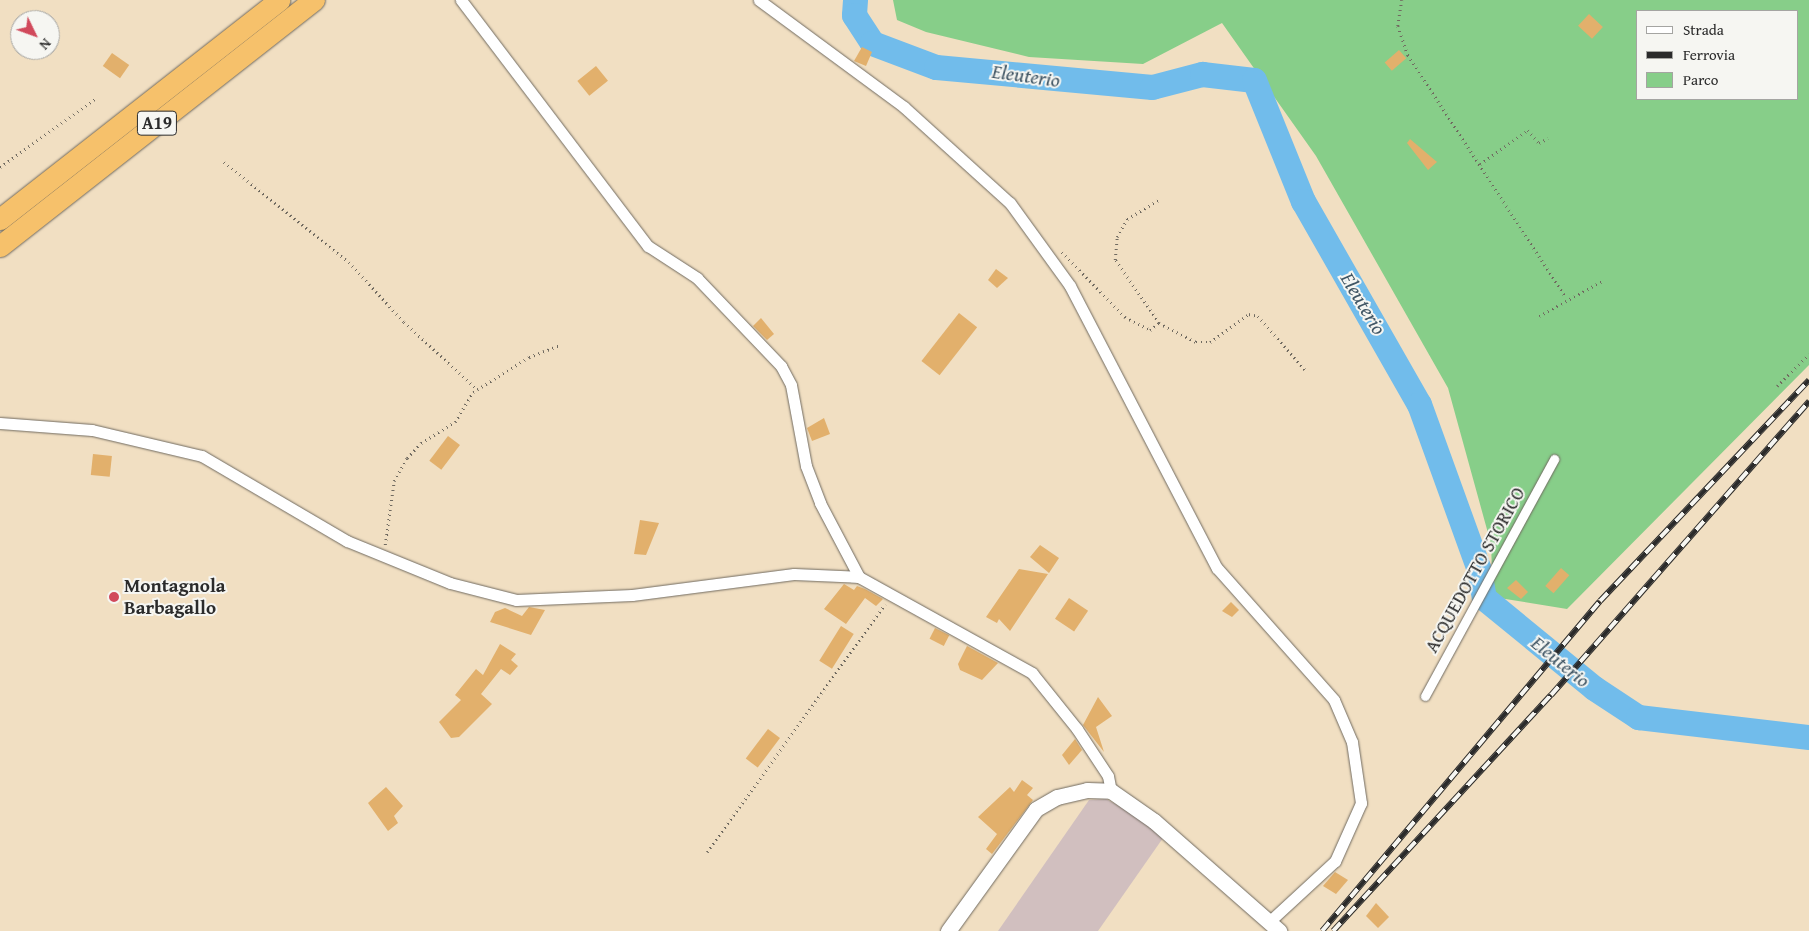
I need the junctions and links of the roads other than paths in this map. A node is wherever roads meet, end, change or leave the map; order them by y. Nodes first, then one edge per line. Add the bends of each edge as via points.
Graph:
1 (279, 0) edge
2 (314, 0) edge
3 (461, 0) edge
4 (759, 0) edge
5 (0, 219) edge
6 (0, 246) edge
7 (0, 423) edge
8 (1554, 460) dead end
9 (858, 577) junction
10 (1425, 696) dead end
11 (1111, 791) junction
12 (1274, 927) edge
13 (948, 931) edge

1 - 5 highway, A19
2 - 6 highway, A19
3 - 9 street via 648,246 697,278 781,366 791,385 806,466 820,503
4 - 12 street via 946,142 1010,203 1070,286 1218,568 1334,700 1352,742 1361,803 1349,836 1335,861
7 - 9 street via 92,430 202,456 347,541 450,583 516,600 632,595 794,574
8 - 10 street, ACQUEDOTTO STORICO
9 - 11 street via 963,638 991,647 1032,673 1077,729 1108,776
11 - 12 street via 1154,821
11 - 13 street via 1087,790 1057,797 1036,809

